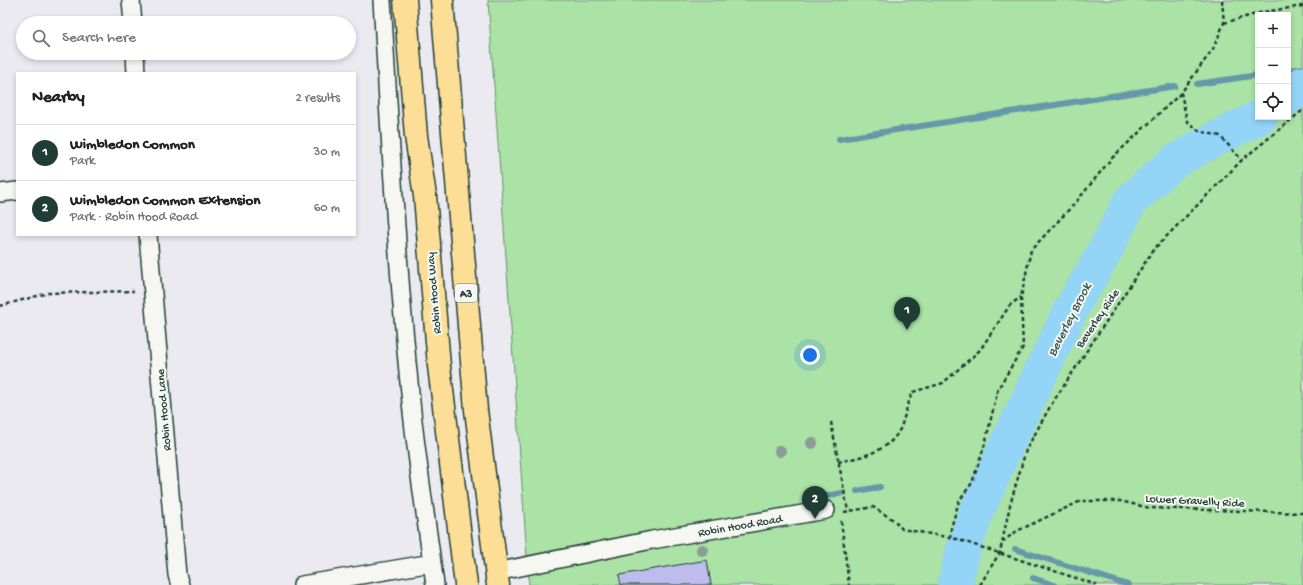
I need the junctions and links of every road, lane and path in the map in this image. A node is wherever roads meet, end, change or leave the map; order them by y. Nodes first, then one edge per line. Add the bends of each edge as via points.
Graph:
1 (131, 0) edge
2 (382, 0) edge
3 (405, 0) edge
4 (442, 0) edge
5 (1222, 0) edge
6 (1303, 6) edge
7 (132, 16) edge
8 (1224, 22) junction
9 (135, 60) edge
10 (136, 72) edge
11 (1181, 93) junction
12 (1303, 110) edge
13 (1242, 160) junction
14 (16, 191) edge
15 (0, 193) edge
16 (148, 236) edge
17 (134, 291) dead end
18 (1021, 297) junction
19 (0, 306) edge
20 (831, 422) dead end
21 (838, 462) junction
22 (833, 511) junction
23 (848, 511) junction
24 (1303, 513) edge
25 (952, 538) junction
26 (1002, 542) junction
27 (1000, 552) junction
28 (432, 563) junction
29 (497, 578) edge
30 (180, 585) edge
31 (302, 585) edge
32 (435, 585) edge
33 (466, 585) edge
34 (849, 585) edge
35 (980, 585) edge
36 (1097, 585) edge

1 - 7 street
2 - 28 street via 395,213 411,401
3 - 33 highway, Robin Hood Way via 439,366
4 - 29 highway, A3 via 476,410
5 - 8 path
6 - 8 path via 1263,12
8 - 11 path via 1213,49
9 - 10 street
11 - 13 path via 1187,121 1199,131 1220,136
11 - 18 path via 1111,159 1077,201 1031,250
12 - 13 path, Beverley Ride
13 - 26 path, Beverley Ride via 1154,249 1051,405 1026,450
14 - 15 street
16 - 30 street, Robin Hood Lane via 176,568
17 - 19 path via 48,293
18 - 21 path via 1010,305 980,350 943,383 913,392 900,429 889,444 868,456
18 - 25 path via 1023,348 998,389 985,444 972,483 959,501 951,528
20 - 21 path
21 - 23 path
22 - 23 path
22 - 29 street, Robin Hood Road via 652,540
22 - 34 path
23 - 25 path via 873,507 895,521 902,529
24 - 26 path, Lower Gravelly Ride via 1150,508 1120,501 1081,501 1017,531
25 - 27 path
26 - 27 path, Beverley Ride
27 - 35 path, Beverley Ride
27 - 36 path
28 - 31 street
28 - 32 street

